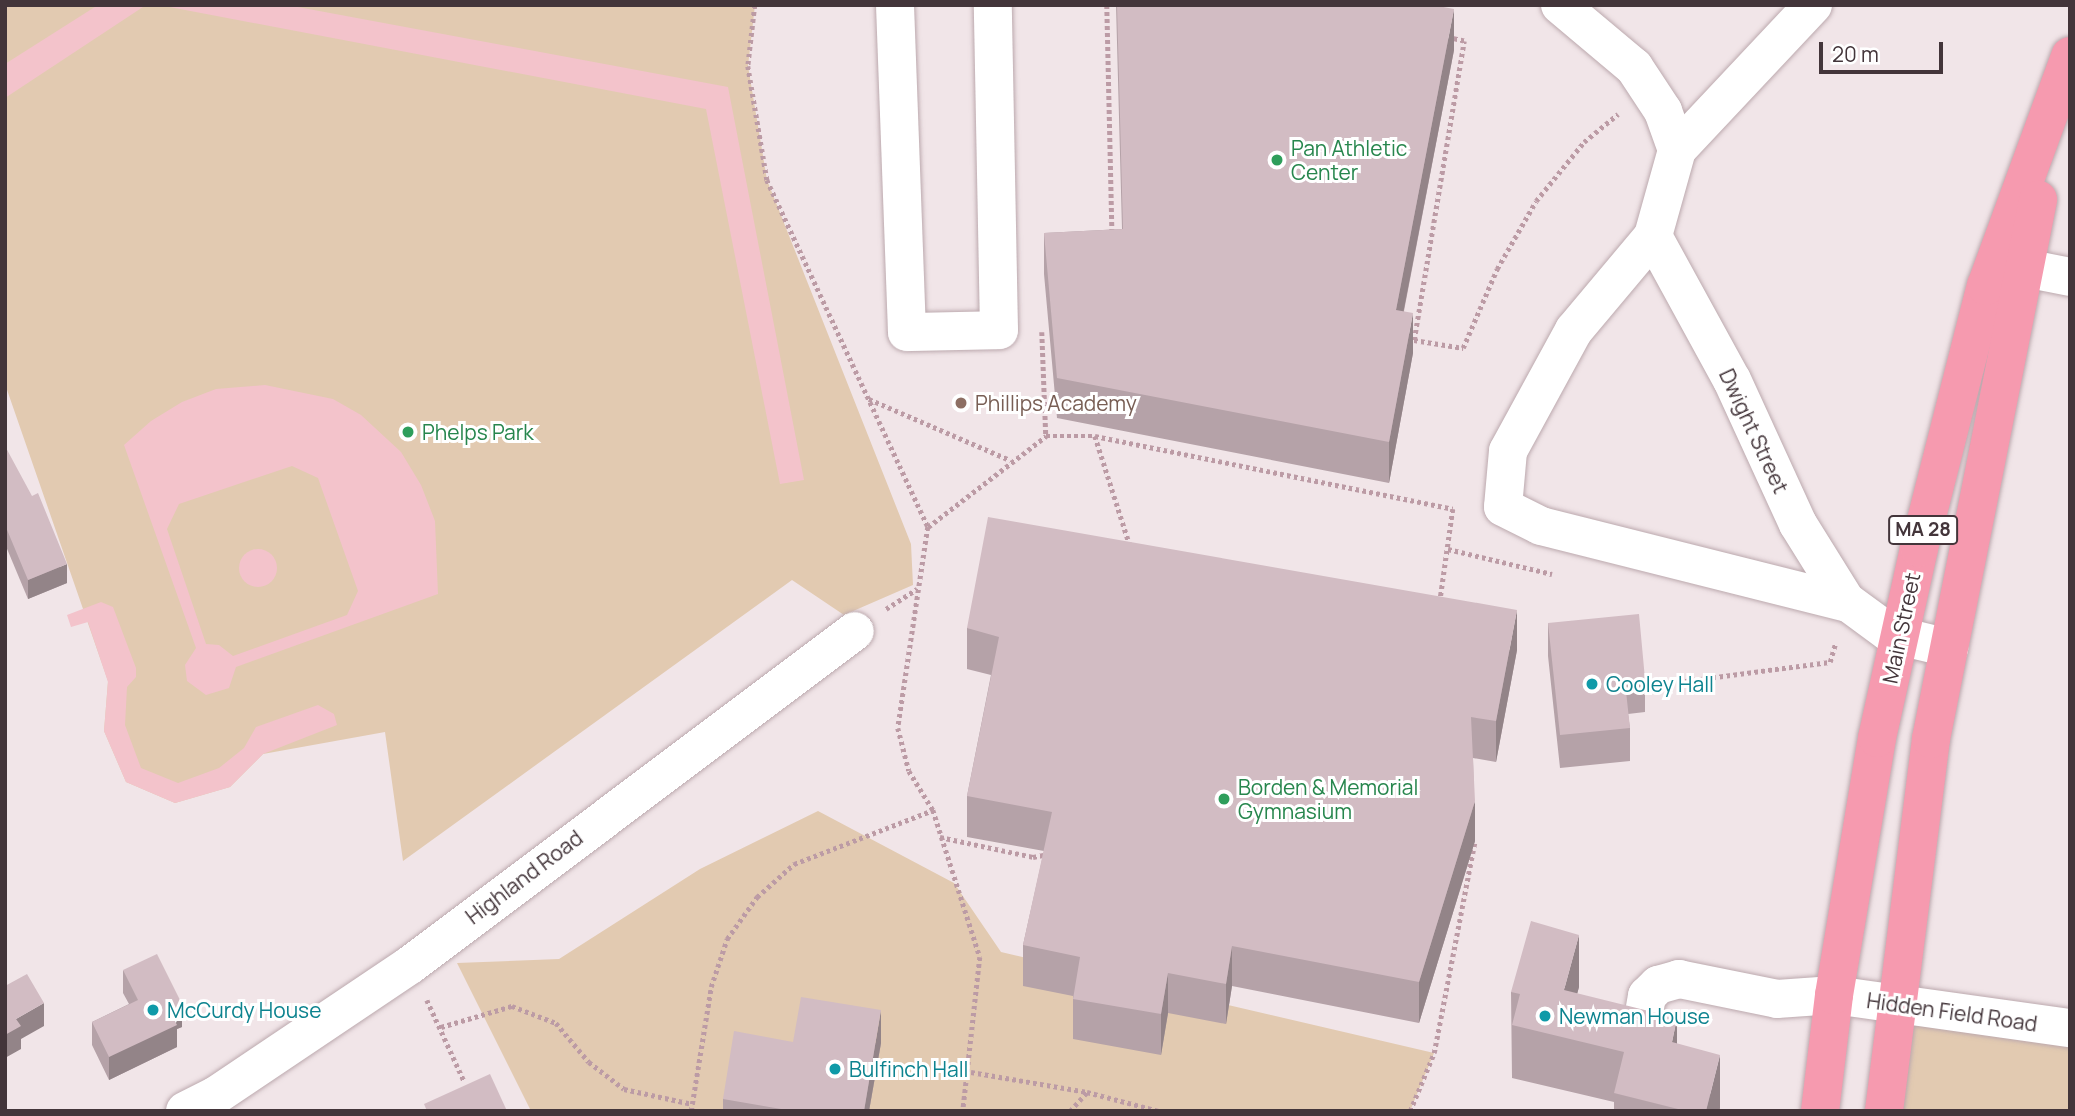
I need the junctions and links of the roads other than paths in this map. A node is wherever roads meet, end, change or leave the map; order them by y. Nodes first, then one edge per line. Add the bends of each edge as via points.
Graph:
1 (895, 5) edge
2 (993, 5) edge
3 (1560, 5) edge
4 (1813, 5) edge
5 (2066, 67) edge
6 (1677, 150) junction
7 (1653, 236) junction
8 (2025, 268) junction
9 (2070, 277) edge
10 (1847, 603) junction
11 (855, 631) dead end
12 (1899, 637) junction
13 (1950, 648) junction
14 (1833, 995) junction
15 (1897, 1004) junction
16 (2070, 1028) edge
17 (1640, 1036) edge
18 (185, 1111) edge
19 (1820, 1111) edge
20 (1884, 1111) edge

1 - 2 street via 907,332 999,330
3 - 6 street via 1634,67 1663,111
4 - 6 street
5 - 8 main road, Main Street / MA 28
5 - 12 main road, Main Street / MA 28 via 1986,286
6 - 7 street
7 - 10 street, Dwight Street via 1732,380 1798,524
7 - 10 street via 1574,330 1508,451 1503,507 1541,526
8 - 9 street
8 - 13 main road, Main Street / MA 28
10 - 12 street, Dwight Street
11 - 18 street, Highland Road via 410,965 215,1096
12 - 13 street, Dwight Street
12 - 14 main road, Main Street / MA 28
13 - 15 main road, Main Street / MA 28 via 1931,739
14 - 15 street, Hidden Field Road
14 - 17 street, Hidden Field Road via 1777,999 1679,979 1658,985 1647,996
14 - 19 main road, Main Street / MA 28
15 - 16 street, Hidden Field Road
15 - 20 main road, Main Street / MA 28

